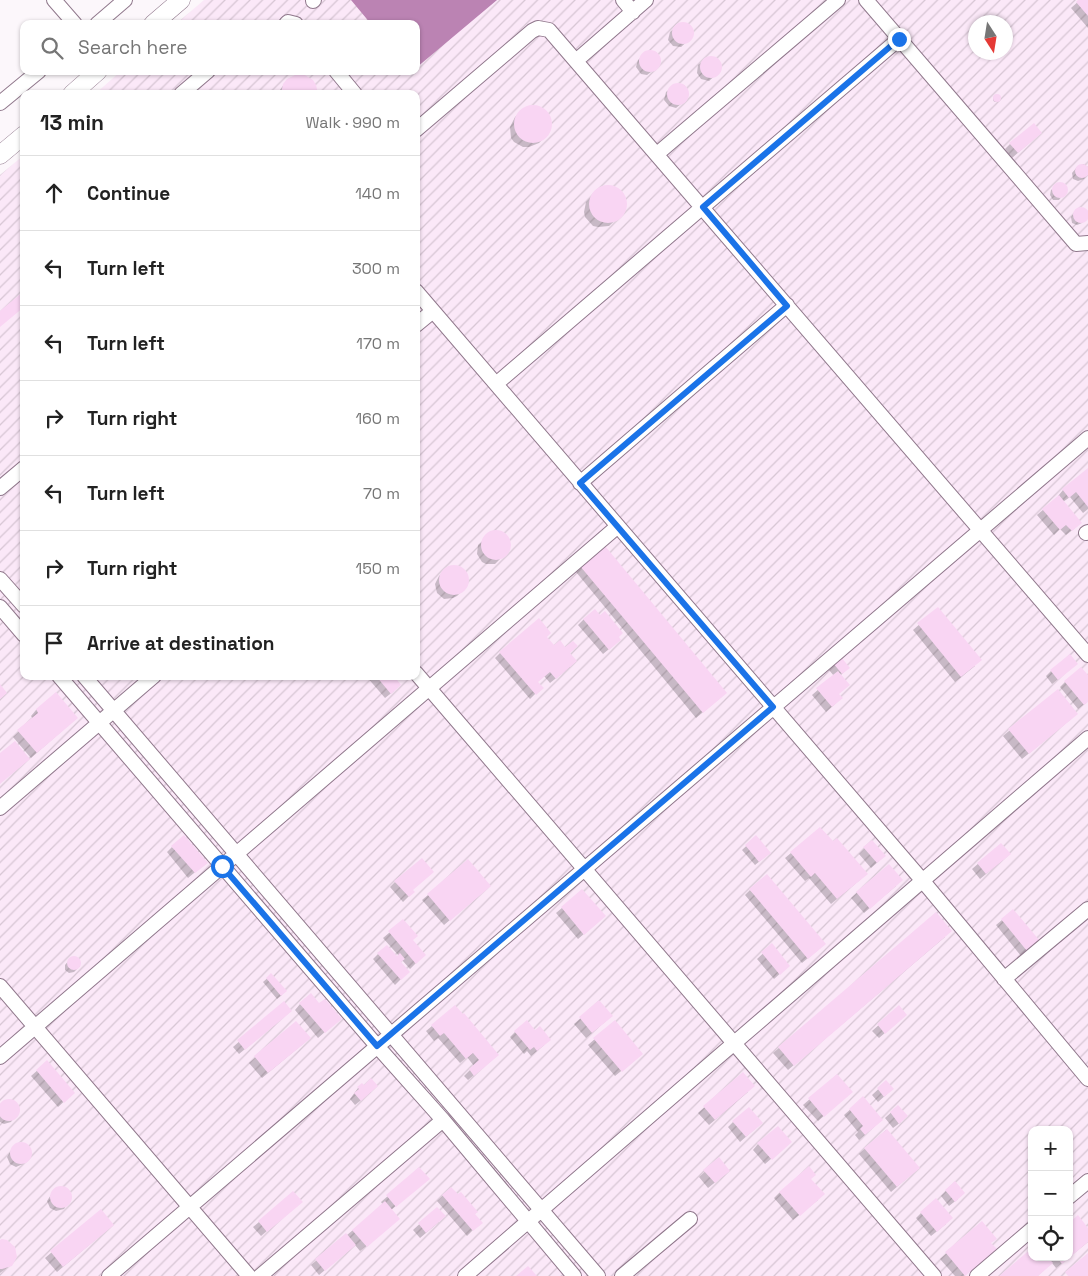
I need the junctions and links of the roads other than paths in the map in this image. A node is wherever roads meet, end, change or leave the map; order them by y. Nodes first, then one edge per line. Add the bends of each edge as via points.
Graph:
1 (54, 0) edge
2 (126, 0) edge
3 (181, 0) edge
4 (623, 0) edge
5 (646, 0) edge
6 (838, 0) edge
7 (866, 0) edge
8 (633, 12) junction
9 (72, 20) edge
10 (102, 20) edge
11 (158, 20) edge
12 (899, 39) junction
13 (577, 60) junction
14 (34, 75) edge
15 (93, 75) edge
16 (203, 75) edge
17 (339, 75) edge
18 (77, 90) edge
19 (186, 90) edge
20 (352, 90) edge
21 (0, 103) edge
22 (420, 127) edge
23 (20, 138) edge
24 (657, 154) junction
25 (0, 156) edge
26 (703, 207) junction
27 (1088, 243) edge
28 (420, 296) edge
29 (787, 306) junction
30 (433, 311) junction
31 (420, 322) edge
32 (496, 384) junction
33 (1088, 438) edge
34 (20, 471) edge
35 (580, 483) junction
36 (0, 488) edge
37 (618, 526) junction
38 (980, 529) junction
39 (3, 588) edge
40 (20, 603) edge
41 (0, 607) edge
42 (20, 630) edge
43 (1088, 655) edge
44 (420, 678) edge
45 (63, 680) edge
46 (87, 680) edge
47 (149, 680) edge
48 (429, 688) junction
49 (773, 707) junction
50 (113, 711) junction
51 (99, 723) junction
52 (1088, 738) edge
53 (0, 808) edge
54 (236, 854) junction
55 (222, 866) junction
56 (584, 868) junction
57 (922, 880) junction
58 (1088, 909) edge
59 (1004, 979) junction
60 (0, 986) edge
61 (35, 1027) junction
62 (390, 1035) junction
63 (735, 1044) junction
64 (377, 1046) junction
65 (0, 1057) edge
66 (1088, 1079) edge
67 (443, 1120) junction
68 (1088, 1181) edge
69 (1073, 1194) edge
70 (190, 1207) junction
71 (541, 1210) junction
72 (690, 1219) dead end
73 (528, 1222) junction
74 (1028, 1232) edge
75 (109, 1276) edge
76 (249, 1276) edge
77 (260, 1276) edge
78 (465, 1276) edge
79 (574, 1276) edge
80 (598, 1276) edge
81 (622, 1276) edge
82 (934, 1276) edge
83 (977, 1276) edge

1 - 9 street
2 - 10 street
3 - 11 main road
4 - 8 street
5 - 8 street
6 - 24 street
7 - 12 street
8 - 13 street
12 - 26 street
12 - 27 street via 1076,244
13 - 22 street via 554,34 544,28 532,30
13 - 24 street
14 - 21 street
15 - 18 main road
16 - 19 street
17 - 20 street
23 - 25 main road
24 - 26 street
26 - 29 street
26 - 32 street
28 - 30 street
29 - 35 street
29 - 38 street
30 - 31 street
30 - 32 street
32 - 35 street
33 - 38 street
34 - 36 street
35 - 37 street
37 - 48 street
37 - 49 street
38 - 43 street
38 - 49 street
39 - 40 street
41 - 42 street
44 - 48 street
45 - 51 street
46 - 50 street
47 - 50 street
48 - 54 street
48 - 56 street
49 - 56 street
49 - 57 street
50 - 51 street
50 - 54 street
51 - 53 street
51 - 55 street
52 - 57 street
54 - 55 street
54 - 62 street
55 - 61 street
55 - 64 street
56 - 62 street
56 - 63 street
57 - 59 street
57 - 63 street
58 - 59 street
59 - 66 street
60 - 61 street
61 - 65 street
61 - 70 street
62 - 64 street
62 - 71 street
63 - 71 street
63 - 82 street
64 - 67 street
64 - 70 street
67 - 73 street
67 - 77 street
68 - 69 street
70 - 75 street
70 - 76 street
71 - 73 street
71 - 80 street
72 - 81 street
73 - 78 street
73 - 79 street
74 - 83 street

